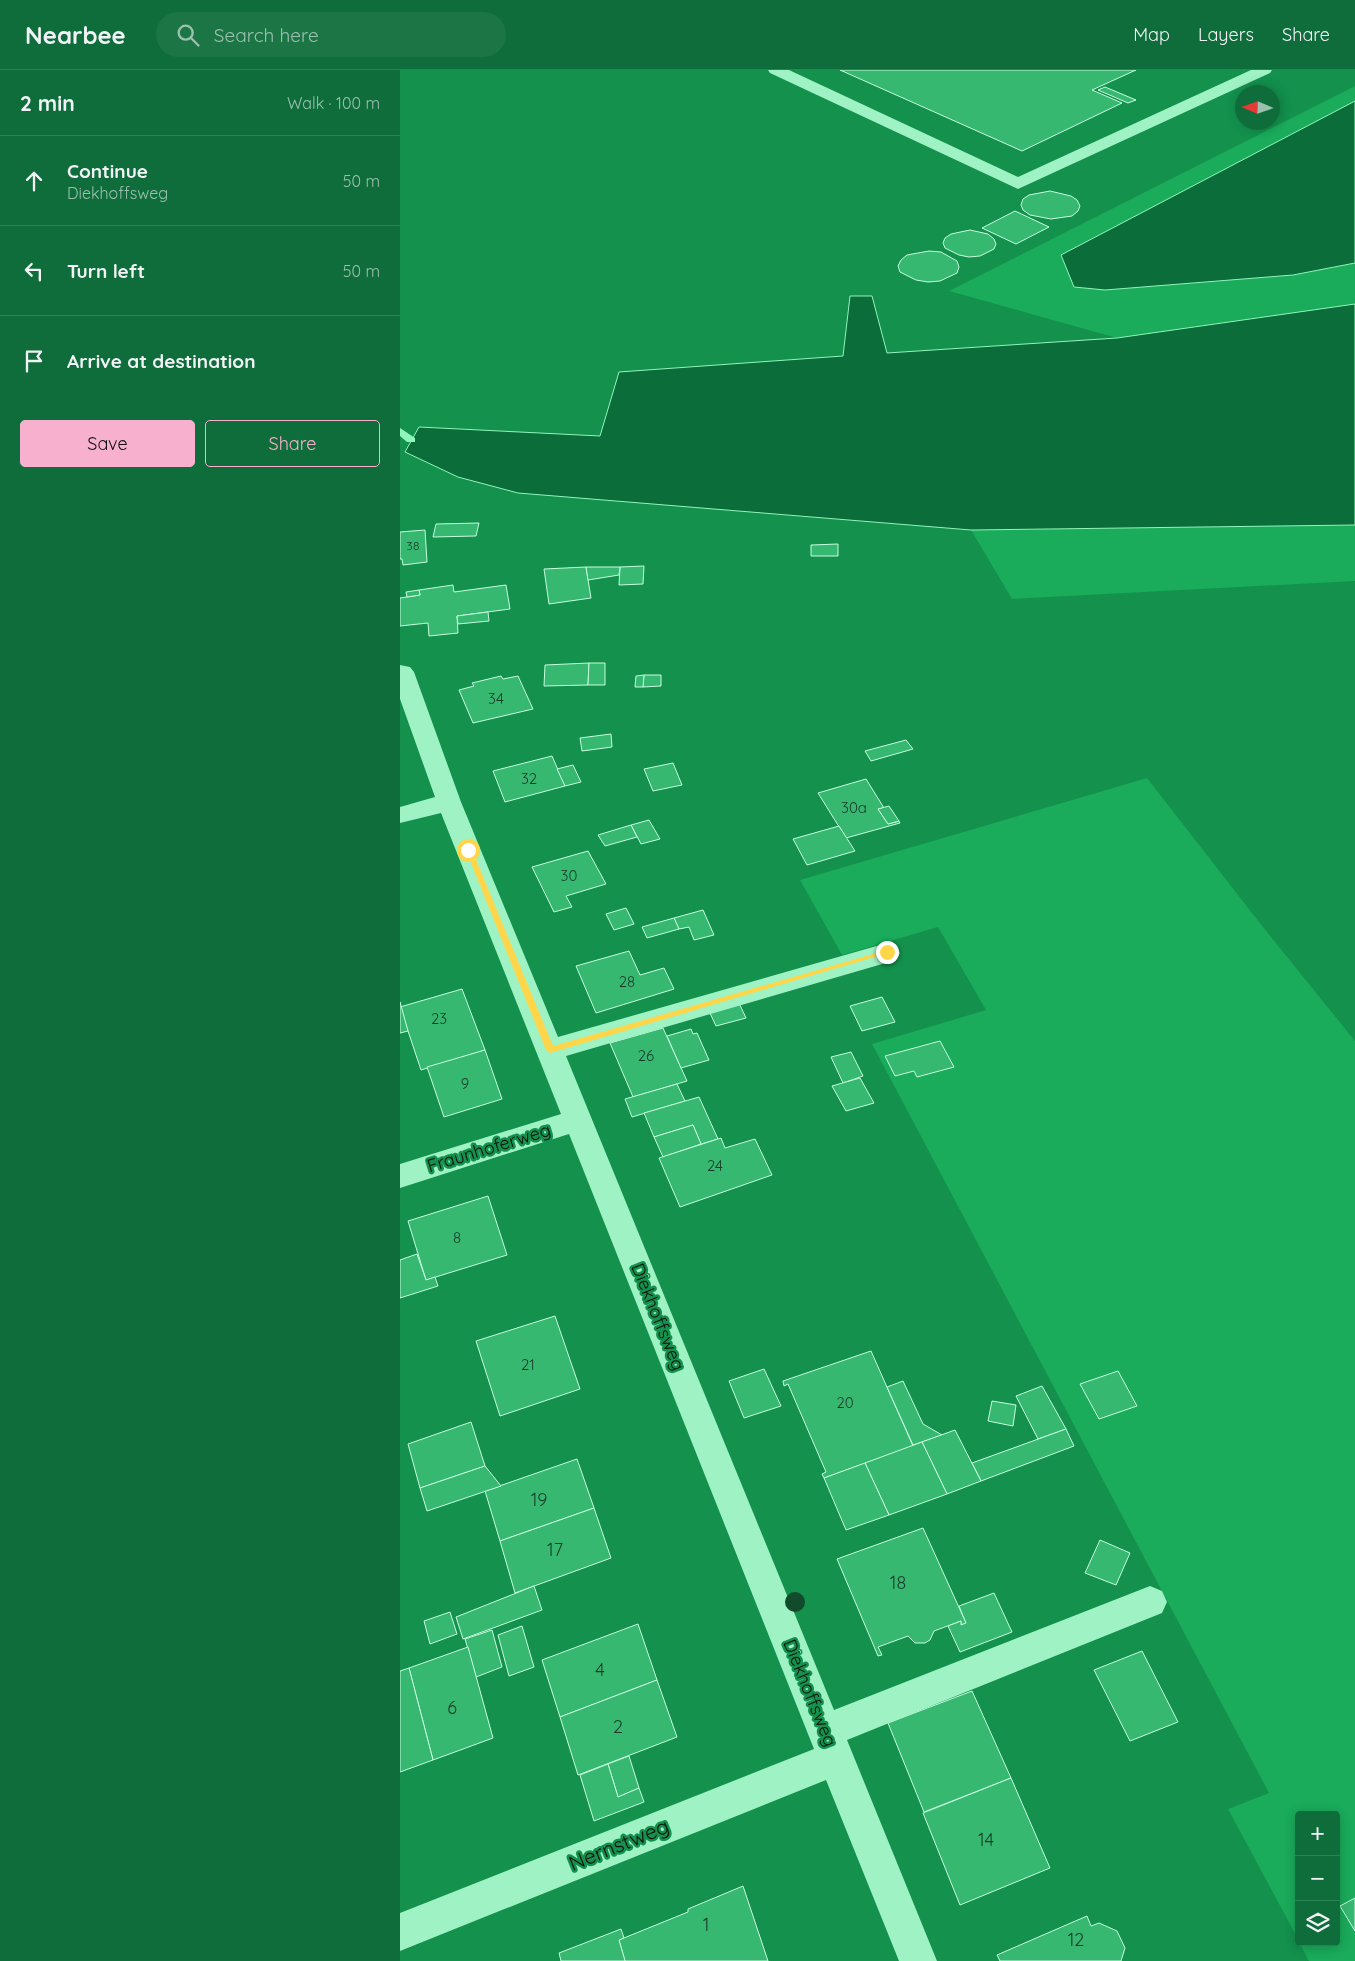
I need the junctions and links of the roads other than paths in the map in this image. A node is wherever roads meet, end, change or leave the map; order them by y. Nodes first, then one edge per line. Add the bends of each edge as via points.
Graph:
1 (776, 70) edge
2 (1264, 70) edge
3 (402, 672) dead end
4 (449, 802) junction
5 (400, 815) edge
6 (887, 952) dead end
7 (550, 1050) junction
8 (579, 1120) junction
9 (400, 1176) edge
10 (1150, 1602) dead end
11 (831, 1745) junction
12 (400, 1932) edge
13 (918, 1961) edge

1 - 2 street via 1018,184
3 - 4 street, Diekhoffsweg
4 - 5 street
4 - 7 street, Diekhoffsweg
6 - 7 street
7 - 8 street, Diekhoffsweg
8 - 9 street, Fraunhoferweg
8 - 11 street, Diekhoffsweg
10 - 11 street, Nernstweg
11 - 12 street, Nernstweg
11 - 13 street, Diekhoffsweg

